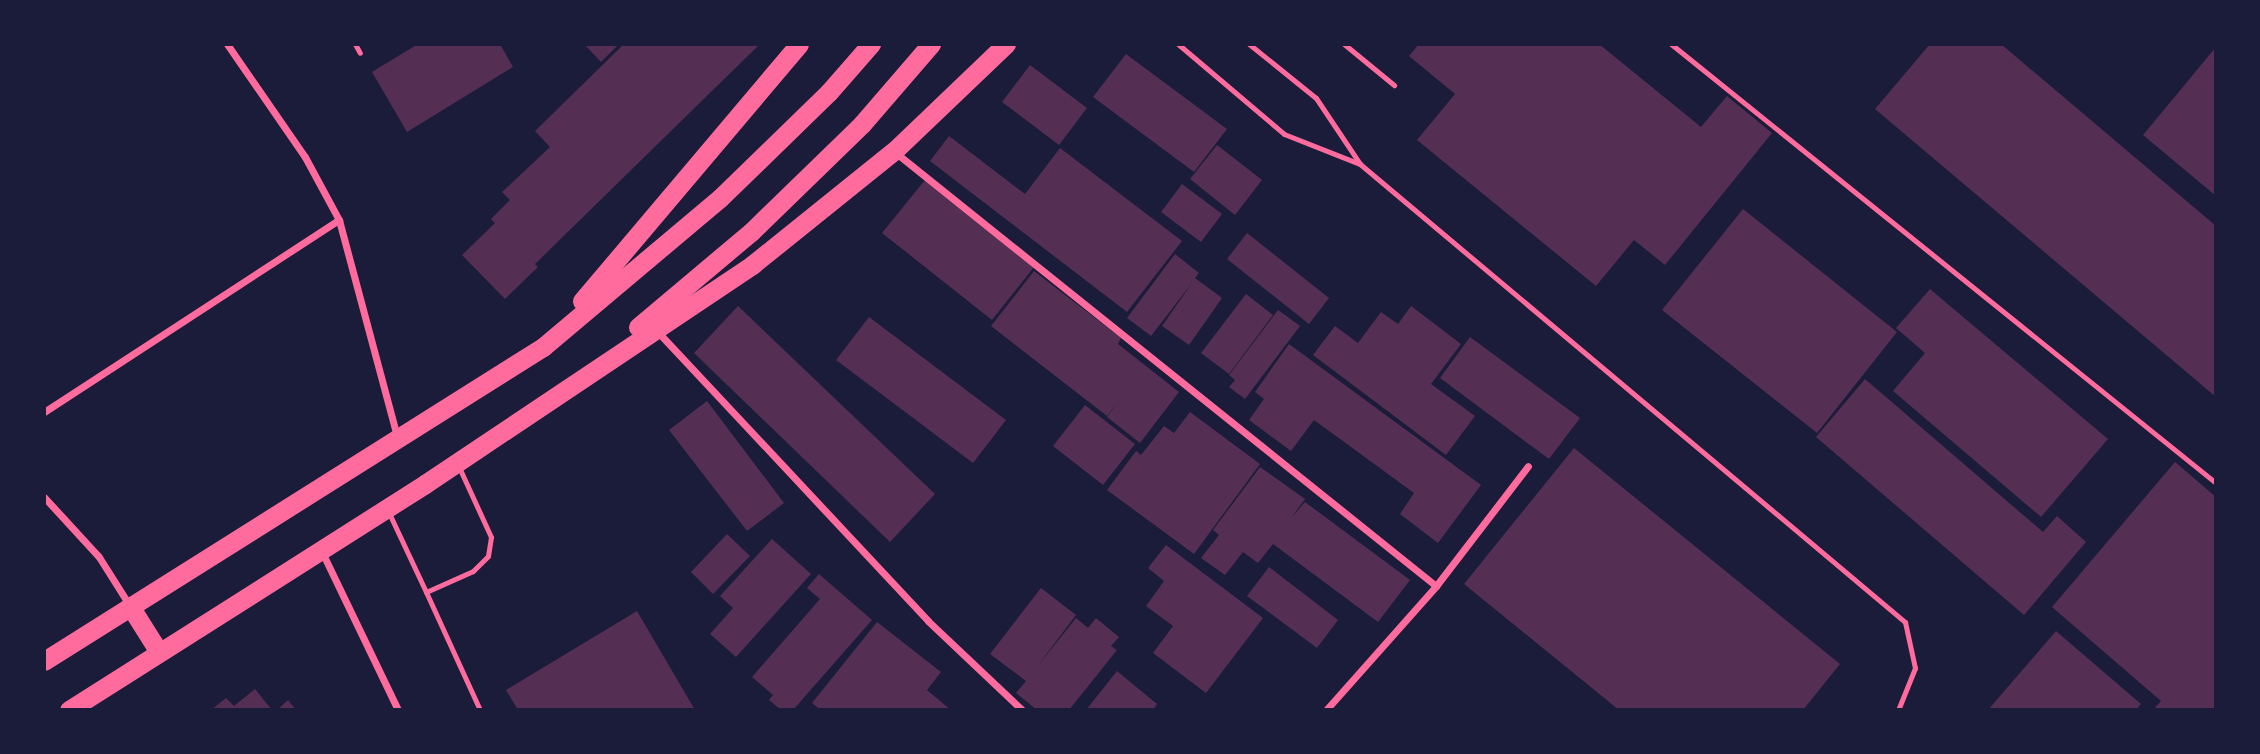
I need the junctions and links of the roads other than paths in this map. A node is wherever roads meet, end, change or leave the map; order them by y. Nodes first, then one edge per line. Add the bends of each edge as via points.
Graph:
1 (226, 44) edge
2 (355, 44) edge
3 (799, 44) edge
4 (871, 44) edge
5 (931, 44) edge
6 (1006, 44) edge
7 (1178, 44) edge
8 (1249, 44) edge
9 (1345, 44) edge
10 (1671, 44) edge
11 (360, 52) dead end
12 (1394, 85) dead end
13 (894, 151) junction
14 (1360, 164) junction
15 (339, 220) junction
16 (655, 329) junction
17 (543, 347) junction
18 (571, 384) junction
19 (44, 412) edge
20 (398, 440) junction
21 (457, 462) junction
22 (1528, 466) dead end
23 (2216, 483) edge
24 (44, 497) edge
25 (387, 508) junction
26 (321, 550) junction
27 (1436, 586) junction
28 (426, 592) junction
29 (131, 606) junction
30 (159, 652) junction
31 (44, 661) edge
32 (69, 710) edge
33 (398, 710) edge
34 (480, 710) edge
35 (1022, 710) edge
36 (1326, 710) edge
37 (1898, 710) edge

1 - 15 street via 305,157
2 - 11 lane
3 - 17 highway
4 - 17 highway via 829,92 720,198
5 - 18 highway via 862,124 751,232
6 - 13 highway
7 - 14 lane via 1284,134
8 - 14 lane via 1316,98
9 - 12 lane
10 - 23 lane
13 - 16 highway via 752,265
13 - 27 street
14 - 37 lane via 1905,622 1915,667
15 - 19 street
15 - 20 street
16 - 18 highway
16 - 35 street via 928,621
17 - 20 highway
18 - 21 highway
20 - 29 highway
21 - 25 highway
21 - 28 lane via 492,547 473,571
22 - 27 street
24 - 29 street via 99,557
25 - 26 highway
25 - 28 lane
26 - 30 highway
26 - 33 street
27 - 36 street
28 - 34 lane
29 - 30 highway
29 - 31 highway
30 - 32 highway

